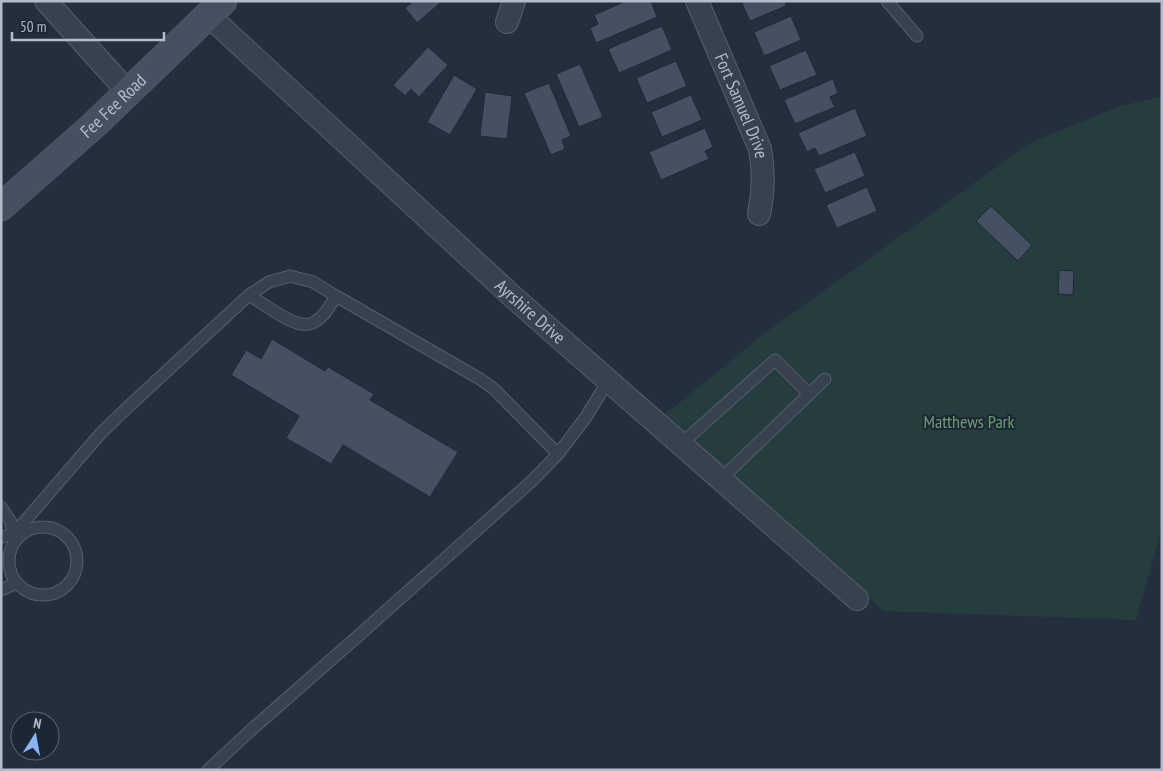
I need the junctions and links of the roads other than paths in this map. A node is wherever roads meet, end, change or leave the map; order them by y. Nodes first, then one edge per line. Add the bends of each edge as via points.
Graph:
1 (46, 1) edge
2 (697, 1) edge
3 (887, 1) edge
4 (215, 8) edge
5 (917, 36) dead end
6 (128, 92) junction
7 (1, 207) edge
8 (759, 214) dead end
9 (249, 295) junction
10 (336, 296) junction
11 (825, 379) dead end
12 (608, 381) junction
13 (809, 394) junction
14 (681, 444) junction
15 (558, 454) junction
16 (721, 479) junction
17 (1, 507) edge
18 (10, 538) edge
19 (17, 583) junction
20 (1, 590) edge
21 (857, 600) dead end
22 (208, 770) edge

1 - 6 street
2 - 8 street, Fort Samuel Drive via 760,149 764,185
3 - 5 lane
4 - 6 street, Fee Fee Road
4 - 12 street, Ayrshire Drive via 512,296
6 - 7 street, Fee Fee Road
9 - 10 lane via 269,282 290,276 313,282
9 - 10 lane via 298,324 314,323
9 - 18 lane via 101,434
10 - 15 lane via 480,379
11 - 13 lane
12 - 14 street, Ayrshire Drive
12 - 15 lane
13 - 14 lane via 775,360
13 - 16 lane
14 - 16 street, Ayrshire Drive
15 - 22 lane
16 - 21 street, Ayrshire Drive
17 - 18 lane via 11,522
18 - 19 lane via 9,562
18 - 19 lane via 35,528 51,529 66,537 76,555 73,577 58,592 36,594
19 - 20 lane

